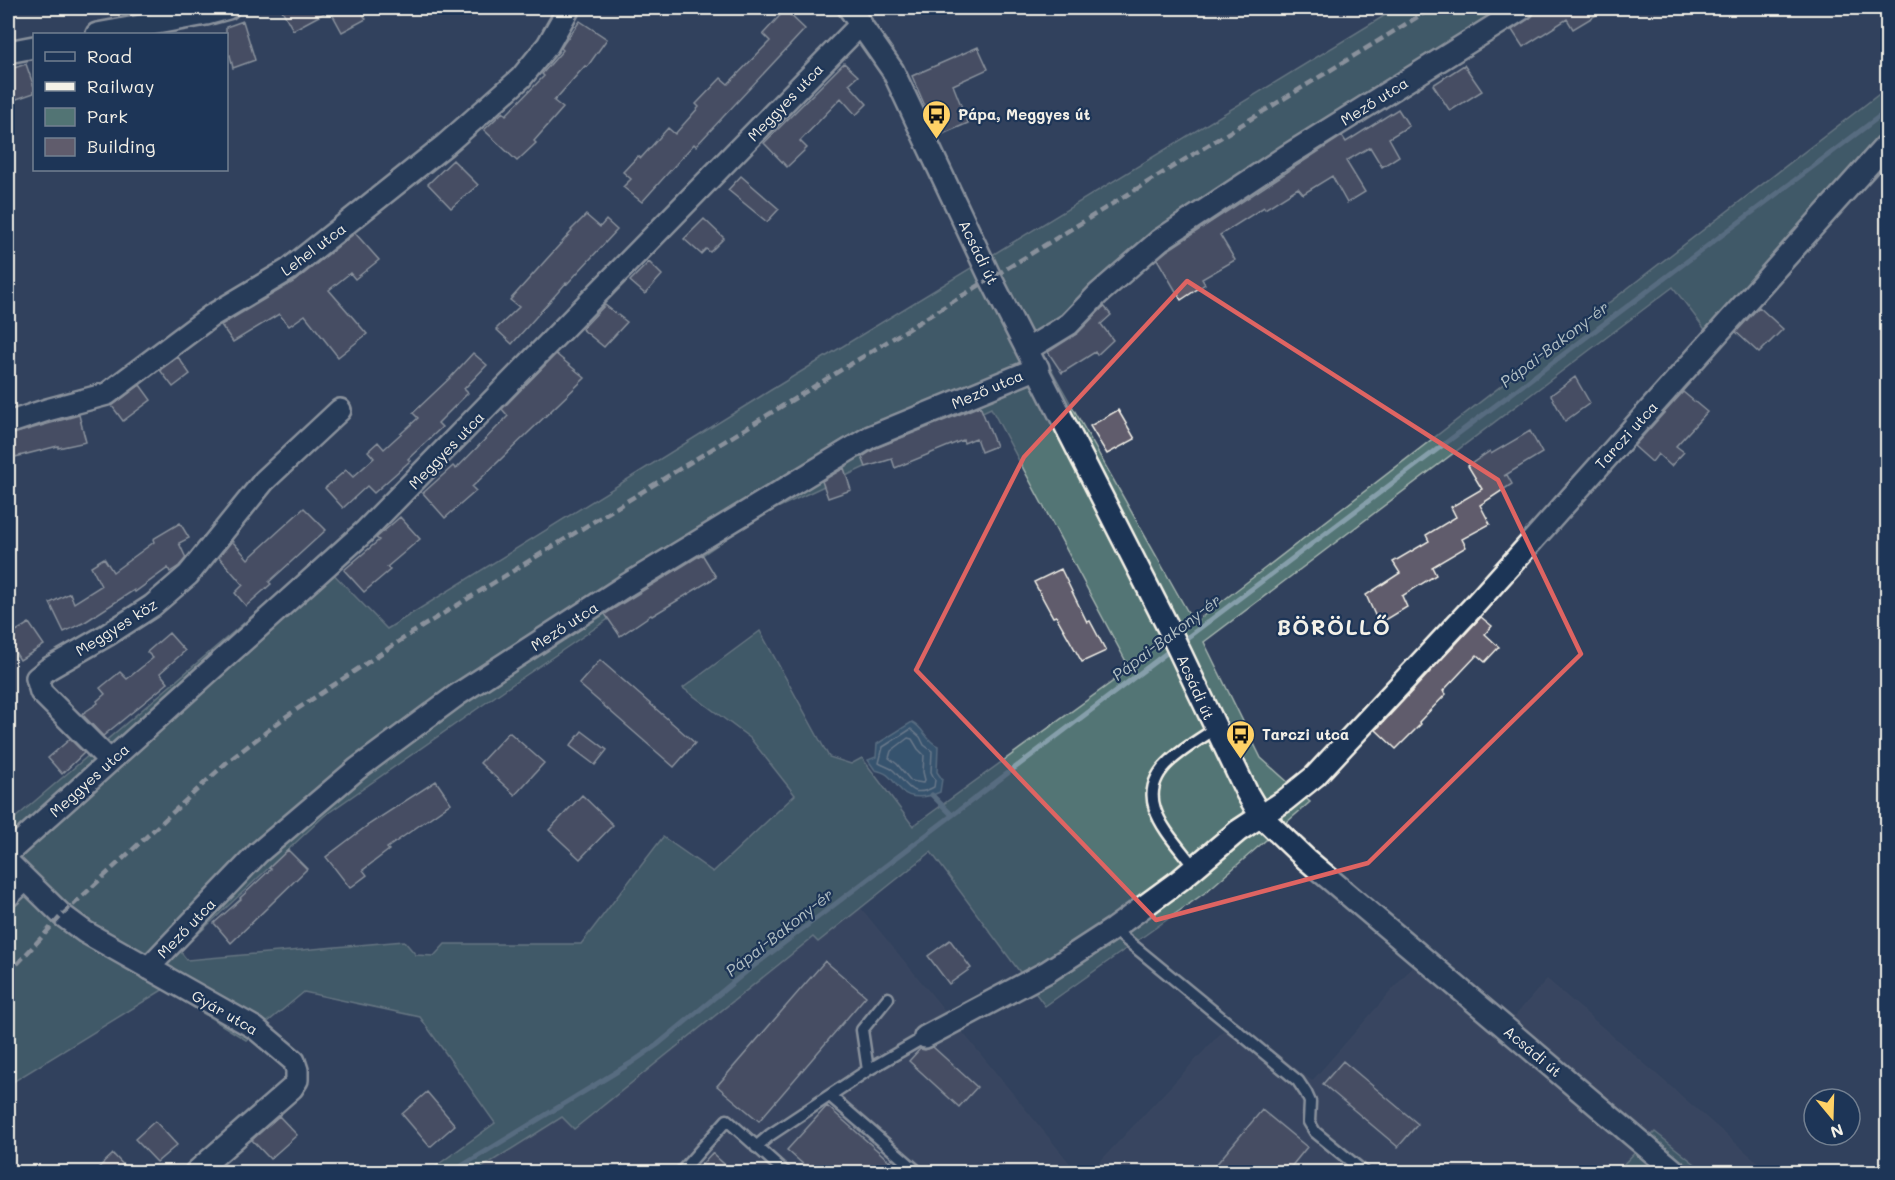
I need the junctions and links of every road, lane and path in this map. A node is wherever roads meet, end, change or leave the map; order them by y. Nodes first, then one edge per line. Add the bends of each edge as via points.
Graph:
1 (228, 8) edge
2 (569, 8) edge
3 (1523, 8) edge
4 (855, 16) edge
5 (102, 33) edge
6 (33, 46) edge
7 (8, 52) edge
8 (1887, 143) edge
9 (1028, 349) junction
10 (1038, 368) junction
11 (340, 410) dead end
12 (8, 423) edge
13 (1215, 729) junction
14 (110, 761) junction
15 (1260, 815) junction
16 (8, 853) edge
17 (8, 862) edge
18 (1194, 867) junction
19 (25, 879) junction
20 (8, 896) edge
21 (1113, 929) junction
22 (148, 968) junction
23 (888, 998) dead end
24 (925, 1037) joint
25 (868, 1070) junction
26 (830, 1096) junction
27 (756, 1147) junction
28 (196, 1173) edge
29 (681, 1173) edge
30 (785, 1173) edge
31 (918, 1173) edge
32 (1364, 1173) edge
33 (1676, 1173) edge

1 - 5 street
2 - 12 street, Lehel utca via 548,45 521,78 445,145 288,270 211,316 107,394
3 - 9 street, Mező utca via 1160,240 1069,324
4 - 9 street, Acsádi út via 892,71
4 - 14 street, Meggyes utca via 371,525
6 - 7 street
8 - 15 street, Tarczi utca via 1473,607 1315,776
9 - 10 street, Acsádi út
10 - 13 street, Acsádi út
10 - 22 street, Mező utca via 870,437 625,586 457,695 357,769 258,853
11 - 14 street, Meggyes köz via 264,481 188,576 152,606 37,678 41,692
13 - 15 street, Acsádi út
13 - 18 lane via 1170,761 1152,788 1161,823
14 - 16 street, Meggyes utca
15 - 18 street, Tarczi utca
15 - 33 street, Acsádi út via 1387,929
17 - 19 street, Gyár utca
18 - 21 street, Tarczi utca
19 - 20 street
19 - 22 street, Gyár utca via 85,932
21 - 24 street, Tarczi utca via 1047,972
21 - 32 lane via 1298,1081 1310,1102 1309,1122 1315,1132
22 - 28 street, Gyár utca via 255,1028 285,1052 297,1070 292,1088
23 - 25 lane via 862,1030
24 - 25 lane
25 - 26 lane
26 - 27 lane
26 - 31 lane
27 - 29 lane via 727,1120
27 - 30 lane

